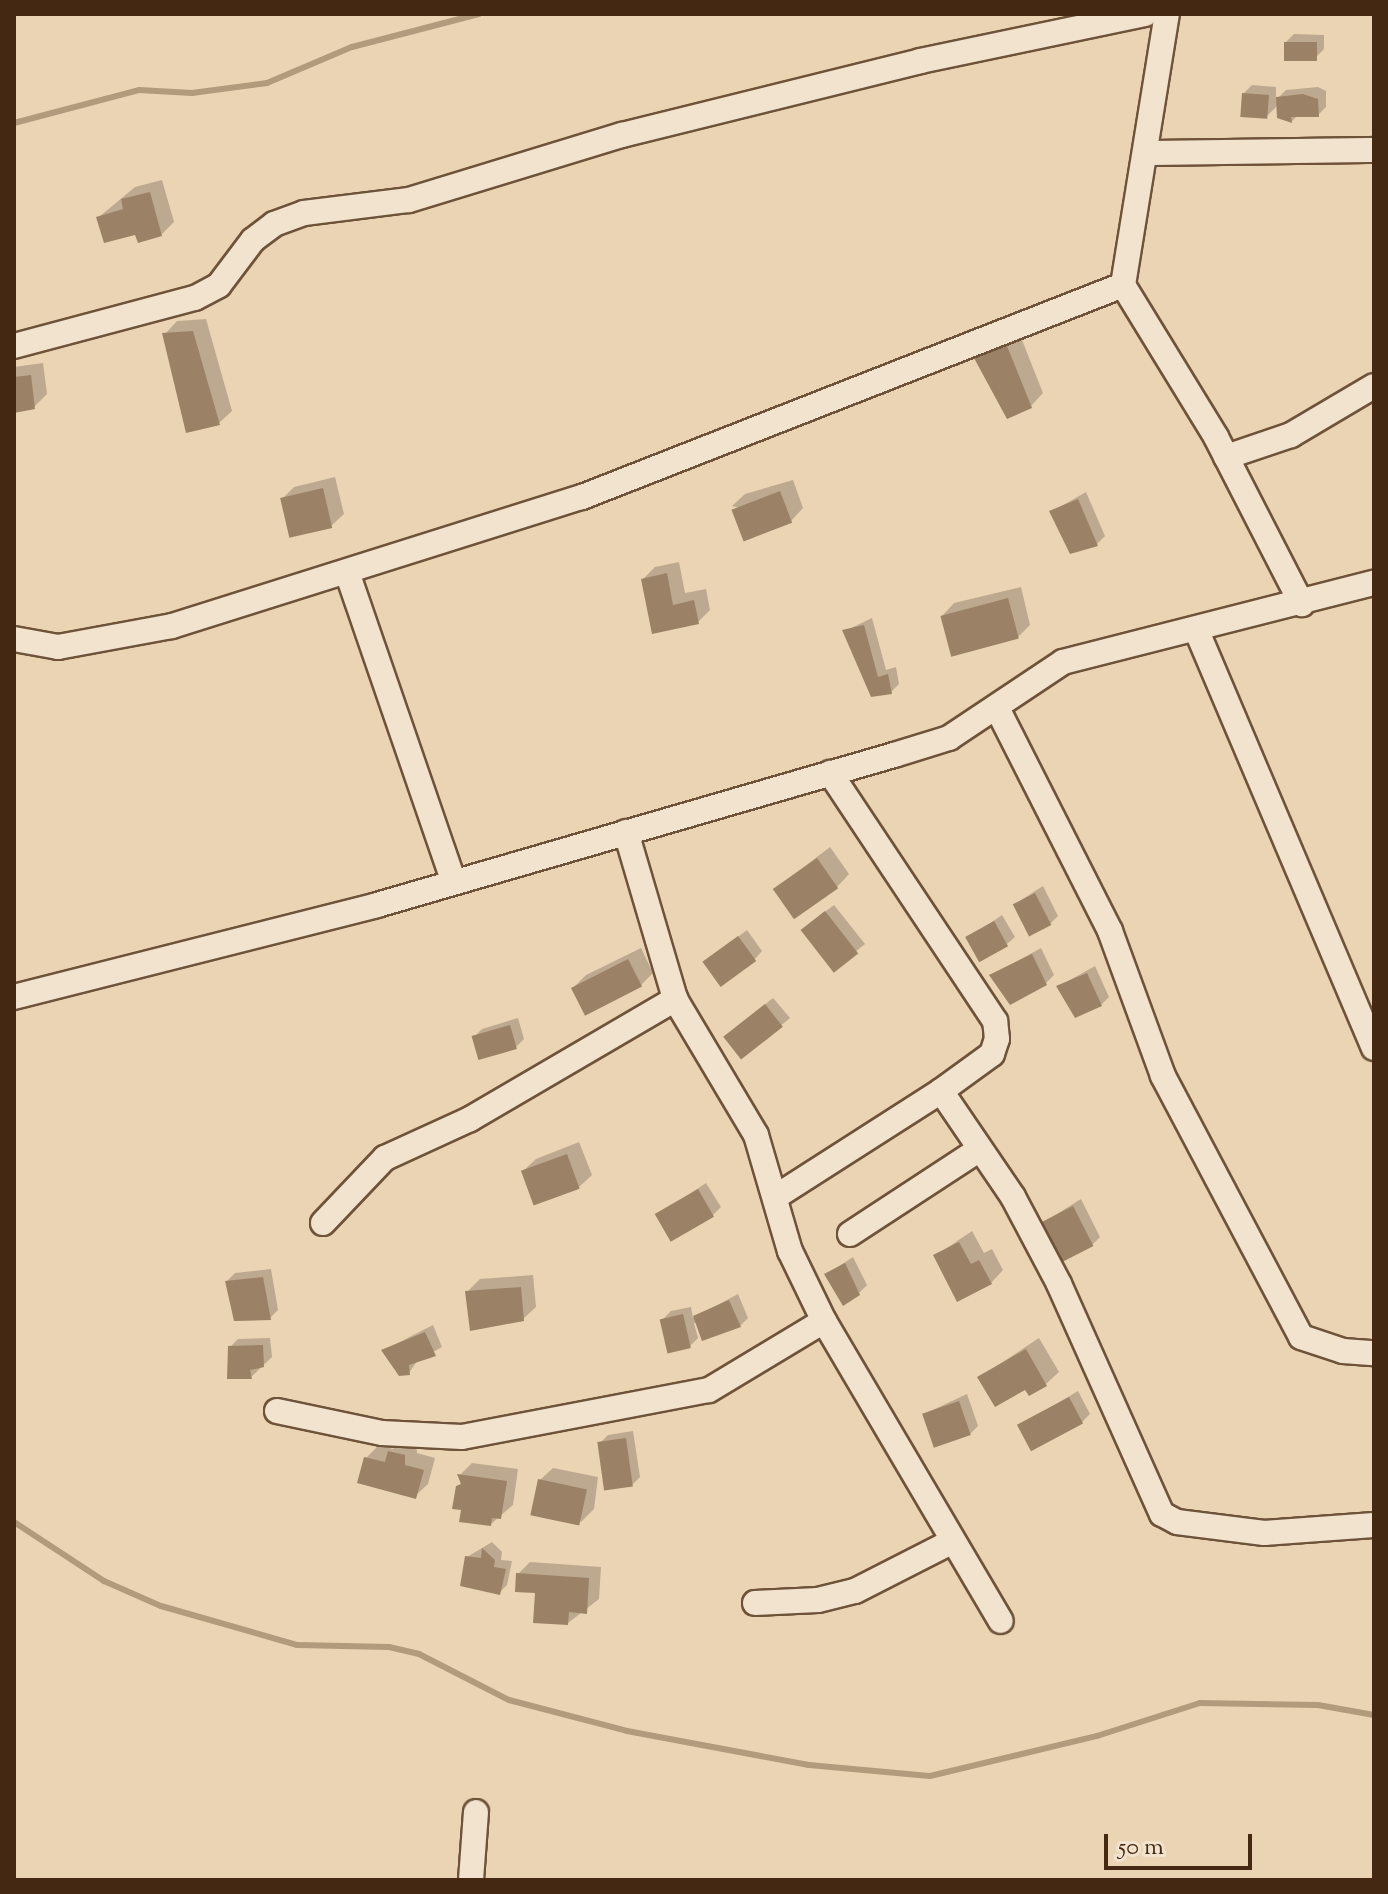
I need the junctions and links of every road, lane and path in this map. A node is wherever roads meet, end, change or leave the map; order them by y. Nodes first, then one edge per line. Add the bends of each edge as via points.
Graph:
1 (1145, 14) edge
2 (1167, 14) edge
3 (1374, 150) edge
4 (1146, 153) junction
5 (1123, 285) junction
6 (14, 346) edge
7 (1374, 386) edge
8 (1226, 457) junction
9 (347, 572) junction
10 (1374, 583) edge
11 (1302, 604) junction
12 (1196, 629) junction
13 (14, 639) edge
14 (997, 708) junction
15 (830, 773) junction
16 (626, 832) junction
17 (453, 880) junction
18 (14, 997) edge
19 (675, 999) junction
20 (1374, 1048) edge
21 (941, 1091) junction
22 (980, 1149) junction
23 (777, 1196) junction
24 (323, 1223) dead end
25 (850, 1234) dead end
26 (824, 1321) junction
27 (1374, 1353) edge
28 (277, 1411) dead end
29 (1374, 1525) edge
30 (953, 1541) junction
31 (755, 1603) dead end
32 (1001, 1621) dead end
33 (476, 1812) dead end
34 (471, 1880) edge

1 - 6 street via 920,61 622,135 409,200 304,213 274,224 253,240 219,285 195,298
2 - 4 street
3 - 4 street
4 - 5 street
5 - 8 street
5 - 9 street via 582,497
7 - 8 street via 1291,435
8 - 11 street
9 - 13 street via 172,626 105,640 58,647
9 - 17 street
10 - 11 street
11 - 12 street
12 - 14 street via 1063,662
12 - 20 street
14 - 15 street via 949,738
14 - 27 street via 1110,931 1163,1076 1301,1337 1343,1351
15 - 16 street
15 - 21 street via 995,1021 992,1054
16 - 17 street
16 - 19 street
17 - 18 street via 377,905
19 - 23 street via 743,1109
19 - 24 street via 470,1119 385,1158
21 - 22 street
21 - 23 street
22 - 25 street
22 - 29 street via 1013,1197 1059,1284 1162,1514 1177,1522 1264,1533
23 - 26 street via 790,1251
26 - 28 street via 709,1390 462,1437 382,1433
26 - 30 street
30 - 31 street via 855,1591 818,1600
30 - 32 street
33 - 34 street

